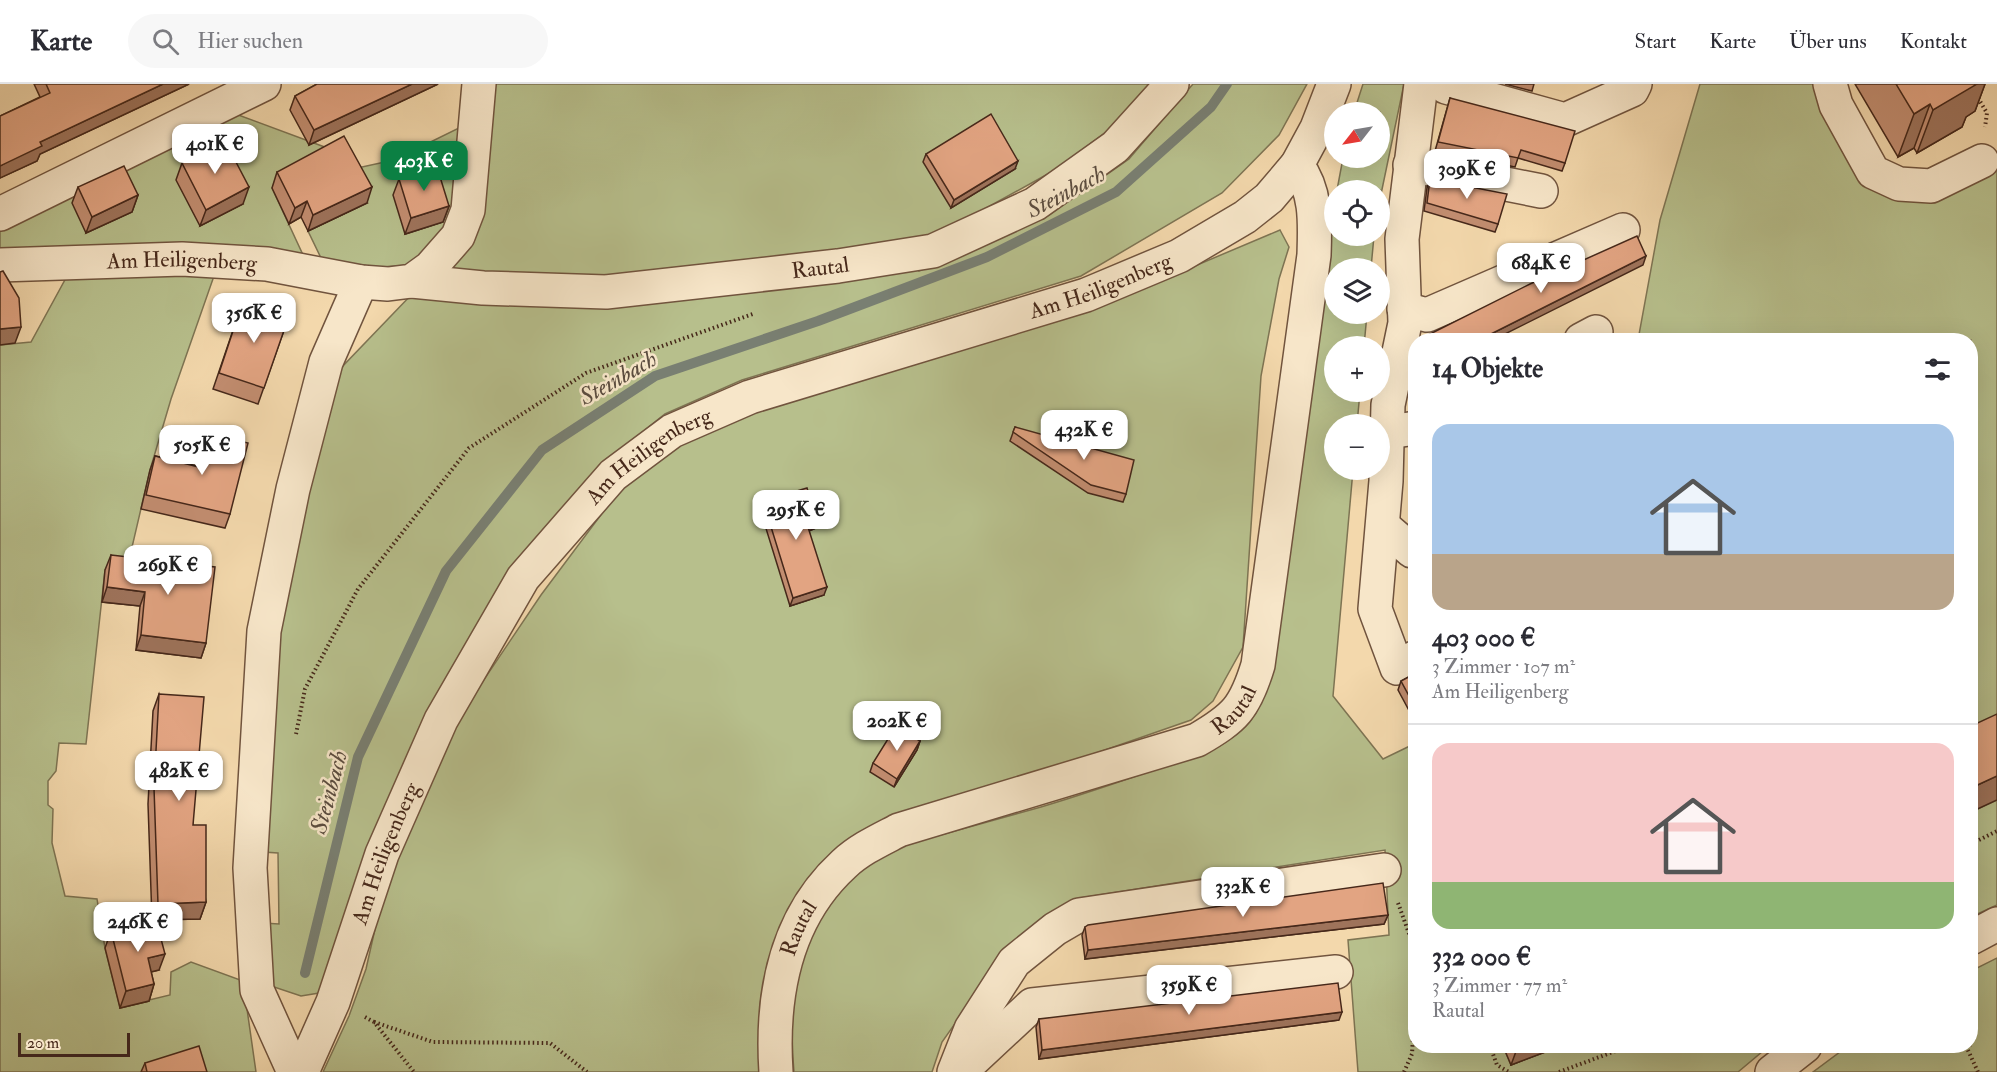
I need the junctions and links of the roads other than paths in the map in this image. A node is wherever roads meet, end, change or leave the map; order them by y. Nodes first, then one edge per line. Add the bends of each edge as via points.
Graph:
1 (264, 84) edge
2 (479, 84) edge
3 (1172, 84) edge
4 (1334, 84) edge
5 (1421, 84) edge
6 (1443, 84) edge
7 (1635, 84) edge
8 (1830, 84) edge
9 (1982, 161) road end
10 (1296, 165) junction
11 (1410, 165) junction
12 (1541, 191) dead end
13 (0, 214) edge
14 (1623, 230) dead end
15 (0, 265) edge
16 (412, 281) junction
17 (361, 282) junction
18 (1404, 309) junction
19 (1402, 430) edge
20 (1383, 526) junction
21 (1408, 548) edge
22 (1408, 662) edge
23 (1384, 870) road end
24 (1997, 924) edge
25 (1978, 934) edge
26 (1336, 972) dead end
27 (1796, 1053) edge
28 (294, 1072) edge
29 (302, 1072) edge
30 (776, 1072) edge
31 (954, 1072) edge
32 (960, 1072) edge
33 (1773, 1072) edge

1 - 13 street
2 - 16 street via 468,210 458,236 430,268
3 - 16 street, Rautal via 1115,147 1035,204 933,251 838,266 606,292
4 - 10 street via 1317,128
5 - 11 street
6 - 7 street via 1565,120 1632,90
8 - 9 street via 1836,105 1873,171 1899,184 1931,186
10 - 29 street, Am Heiligenberg via 1269,198 1245,217 1179,256 1086,296 750,397 672,431 614,474 523,578 441,720 382,854 333,1002
10 - 30 street, Rautal via 1307,179 1312,198 1316,222 1314,255 1258,665 1240,709 1222,726 1197,740 899,830 844,864 806,910 788,951 776,1006
11 - 12 street
11 - 18 street via 1402,239
14 - 18 street via 1426,315
15 - 17 street, Am Heiligenberg via 182,259 267,264
16 - 17 street, Am Heiligenberg
17 - 28 street via 326,362 293,489 264,631 250,868 257,990
18 - 19 street via 1405,323 1388,405
19 - 20 street
20 - 21 street
20 - 22 street via 1375,609 1397,668
23 - 31 street via 1080,915 1055,929 1014,962 971,1029
24 - 25 street
26 - 32 street via 1032,1005
27 - 33 street

